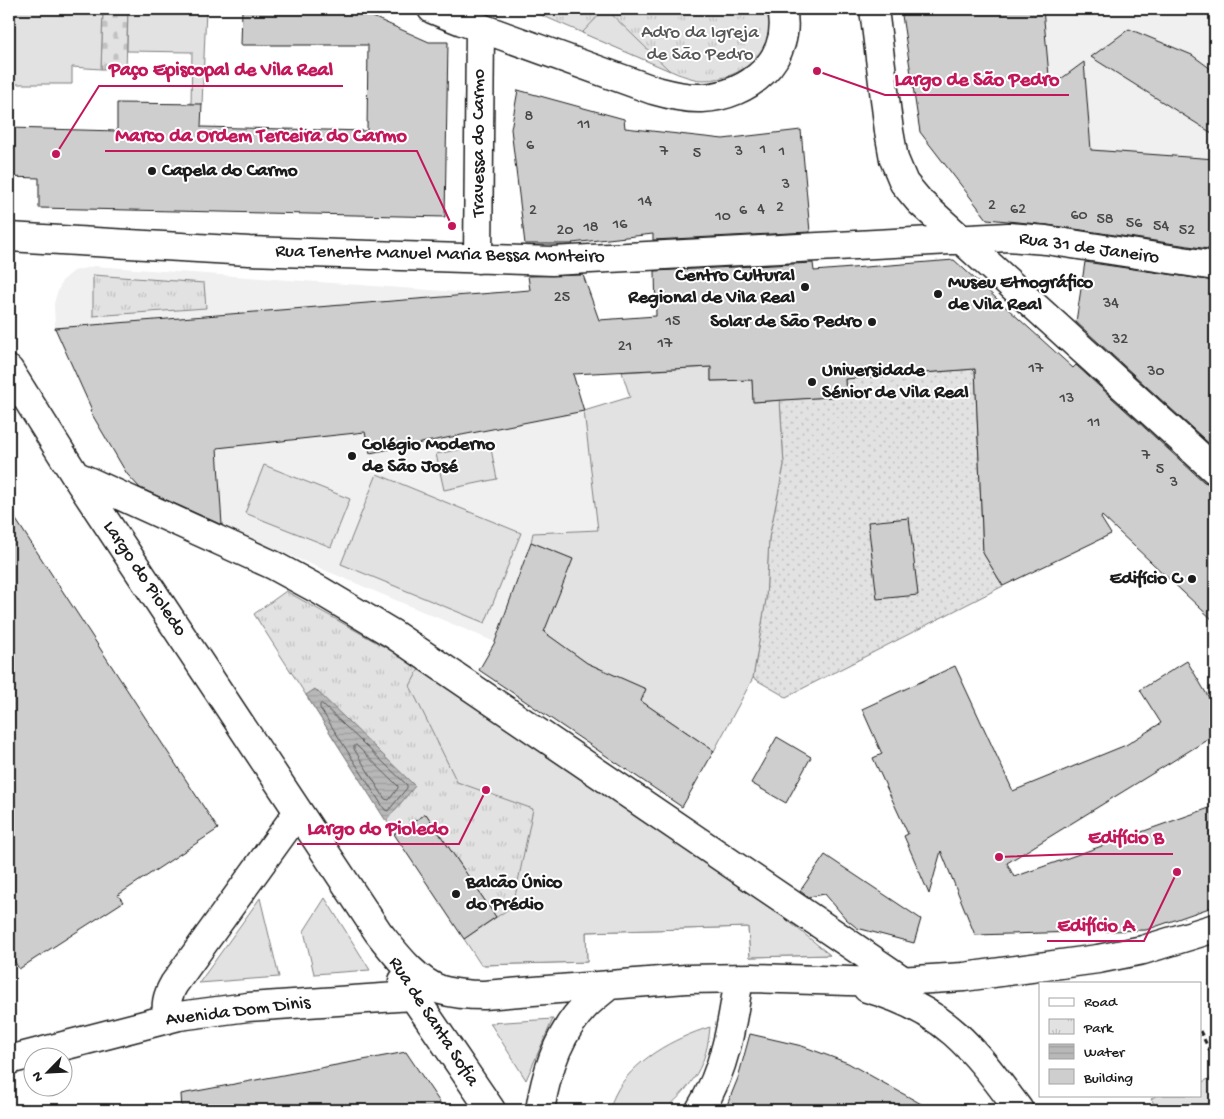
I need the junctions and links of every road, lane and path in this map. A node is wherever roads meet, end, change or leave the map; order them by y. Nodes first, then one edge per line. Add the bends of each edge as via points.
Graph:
1 (432, 9) edge
2 (782, 9) edge
3 (875, 16) edge
4 (480, 27) junction
5 (9, 237) edge
6 (962, 240) junction
7 (478, 259) junction
8 (1215, 266) edge
9 (9, 370) edge
10 (1215, 470) edge
11 (75, 475) junction
12 (298, 812) junction
13 (1215, 928) edge
14 (378, 932) junction
15 (740, 978) junction
16 (835, 981) junction
17 (904, 981) junction
18 (607, 987) junction
19 (412, 996) junction
20 (168, 1019) junction
21 (1202, 1035) edge
22 (9, 1060) edge
23 (1215, 1061) edge
24 (491, 1110) edge
25 (540, 1110) edge
26 (700, 1110) edge
27 (1019, 1110) edge

1 - 4 street
2 - 4 street via 783,36 772,63 762,75 736,90 702,98 653,90
3 - 6 street via 890,141 897,168 909,190
4 - 7 street, Travessa do Carmo
5 - 7 street, Rua Tenente Manuel Maria Bessa Monteiro via 249,251
6 - 7 street, Rua Tenente Manuel Maria Bessa Monteiro via 552,261
6 - 8 street, Rua 31 de Janeiro via 1008,237 1046,240
6 - 10 street
9 - 11 street, Largo do Pioledo
11 - 12 street, Largo do Pioledo
11 - 17 street, Largo do Pioledo via 273,564 393,634
12 - 14 street, Largo do Pioledo
12 - 20 street via 174,984 166,999
13 - 17 street via 1142,950 1070,964
14 - 18 street, Largo do Pioledo via 415,973 428,983 454,993 484,995
14 - 19 street, Rua de Santa Sofia
15 - 16 street, Largo do Pioledo
15 - 18 street, Largo do Pioledo via 686,979
15 - 26 street via 726,1053
16 - 17 street
16 - 27 street via 884,992 935,1017 967,1043
18 - 25 street via 585,1006 554,1056
19 - 20 street, Avenida Dom Dinis via 248,1007
19 - 24 street, Rua de Santa Sofia
20 - 22 street, Avenida Dom Dinis
21 - 23 path

